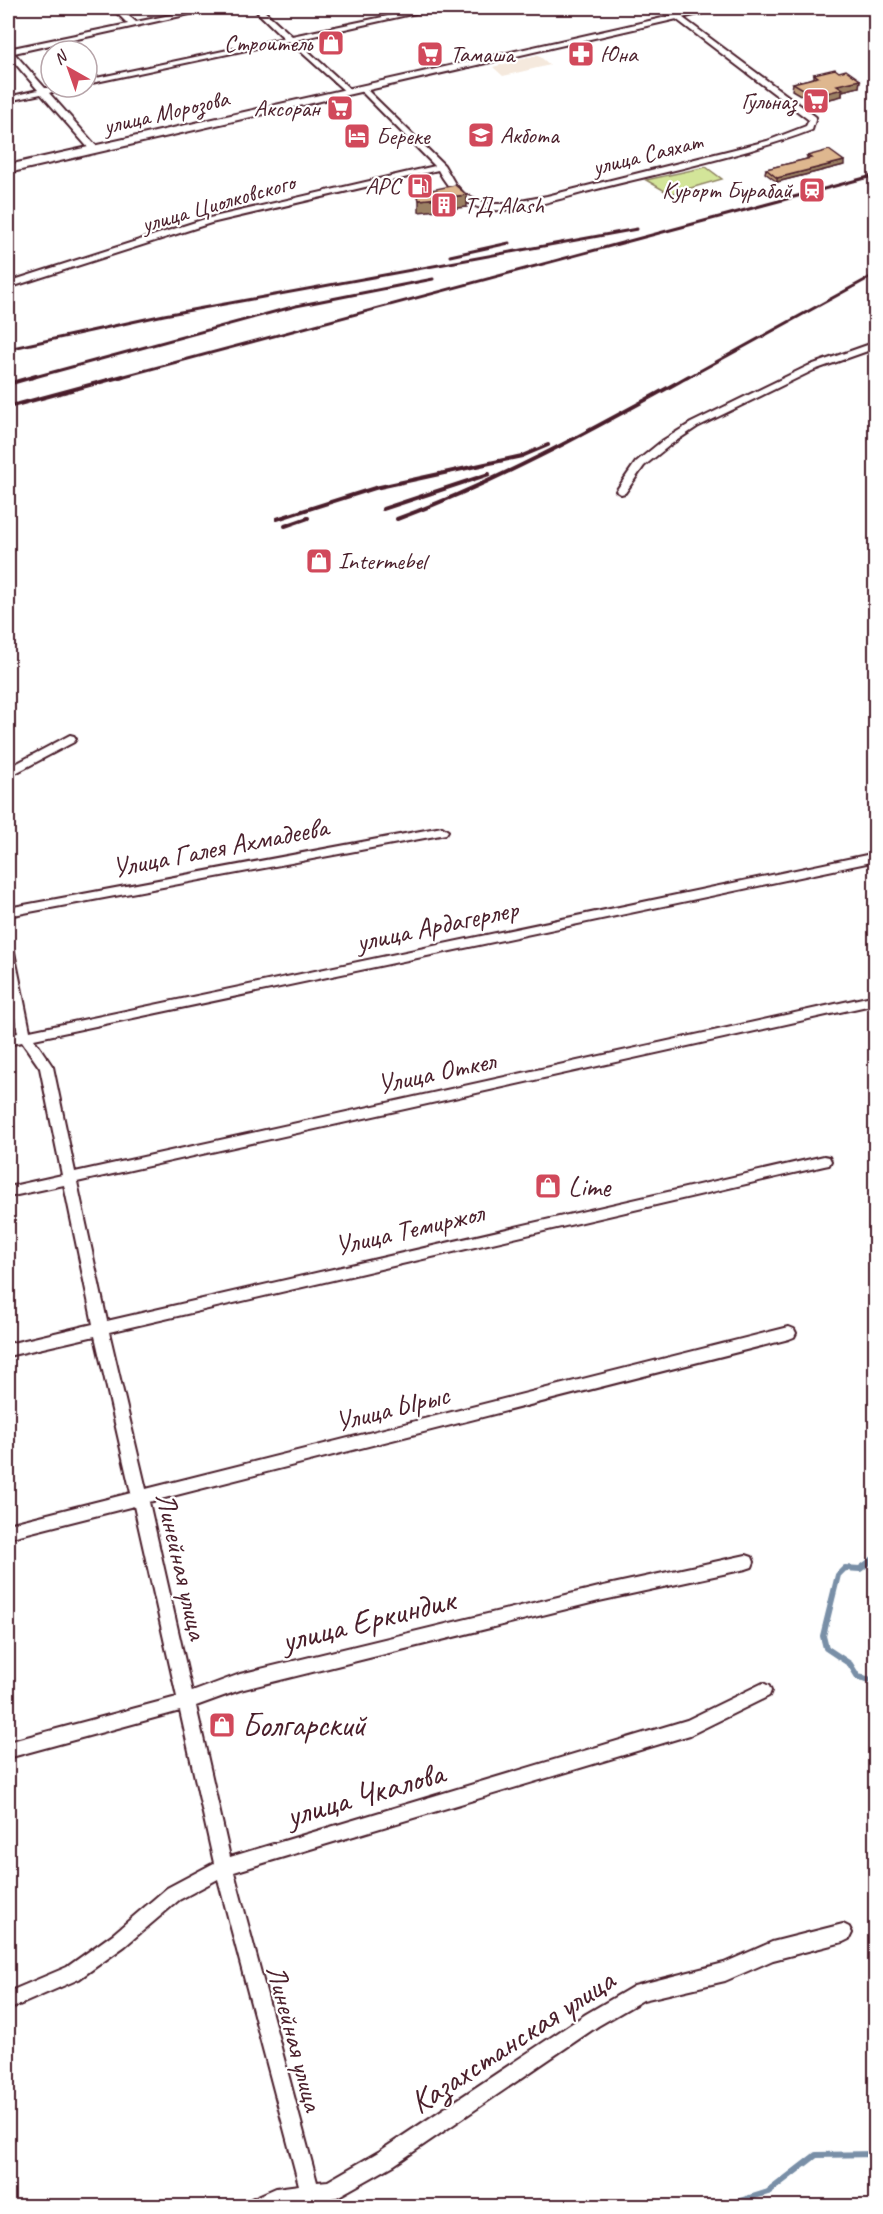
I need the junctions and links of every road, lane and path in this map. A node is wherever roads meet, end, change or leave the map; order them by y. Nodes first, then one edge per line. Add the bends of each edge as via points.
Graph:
1 (115, 8) edge
2 (213, 8) edge
3 (257, 8) edge
4 (434, 8) edge
5 (719, 8) edge
6 (679, 17) junction
7 (134, 25) junction
8 (291, 39) junction
9 (8, 52) edge
10 (99, 79) edge
11 (39, 85) edge
12 (364, 88) junction
13 (39, 92) edge
14 (348, 92) junction
15 (8, 99) edge
16 (52, 99) edge
17 (94, 149) junction
18 (441, 167) junction
19 (8, 169) edge
20 (8, 285) edge
21 (876, 345) edge
22 (621, 491) dead end
23 (70, 739) dead end
24 (8, 773) edge
25 (442, 831) dead end
26 (876, 857) edge
27 (8, 912) edge
28 (8, 952) edge
29 (876, 999) edge
30 (26, 1036) junction
31 (8, 1040) edge
32 (824, 1161) dead end
33 (70, 1178) junction
34 (8, 1192) edge
35 (101, 1328) junction
36 (789, 1334) dead end
37 (8, 1350) edge
38 (140, 1497) junction
39 (8, 1531) edge
40 (746, 1562) dead end
41 (763, 1691) dead end
42 (186, 1702) junction
43 (8, 1750) edge
44 (224, 1867) junction
45 (843, 1933) dead end
46 (8, 2001) edge
47 (310, 2192) junction
48 (258, 2206) edge

1 - 7 street
2 - 7 street
3 - 8 street
4 - 8 street
5 - 6 main road, улица Морозова
6 - 12 main road, улица Морозова
6 - 18 street, улица Саяхат via 813,119 809,128 681,166 505,207 487,207 461,196
7 - 9 street
8 - 10 street
8 - 14 street
9 - 11 street
12 - 14 main road, улица Морозова
12 - 18 street, улица Саяхат
13 - 15 street
14 - 17 main road, улица Морозова
16 - 17 street
17 - 19 main road, улица Морозова
18 - 20 street, улица Циолковского via 208,221
21 - 22 street via 811,368 694,425 640,464
23 - 24 street
25 - 27 street, Улица Галея Ахмадеева
26 - 30 street, улица Ардагерлер
28 - 30 street, Линейная улица
29 - 33 street, Улица Откел
30 - 31 street, улица Ардагерлер
30 - 33 street, Линейная улица via 46,1067
32 - 35 street, Улица Темиржол
33 - 34 street, Улица Откел
33 - 35 street, Линейная улица
35 - 37 street, Улица Темиржол
35 - 38 street, Линейная улица
36 - 38 street, Улица Ырыс
38 - 39 street, Улица Ырыс
38 - 42 street, Линейная улица
40 - 42 street, улица Еркиндик via 240,1682
41 - 44 street, улица Чкалова via 690,1727
42 - 43 street, улица Еркиндик
42 - 44 street, Линейная улица
44 - 46 street, улица Чкалова via 173,1894 73,1973
44 - 47 street, Линейная улица
45 - 47 street, Казахстанская улица via 772,1951 725,1972 640,1992 387,2158 330,2190
47 - 48 street, Казахстанская улица via 276,2198

